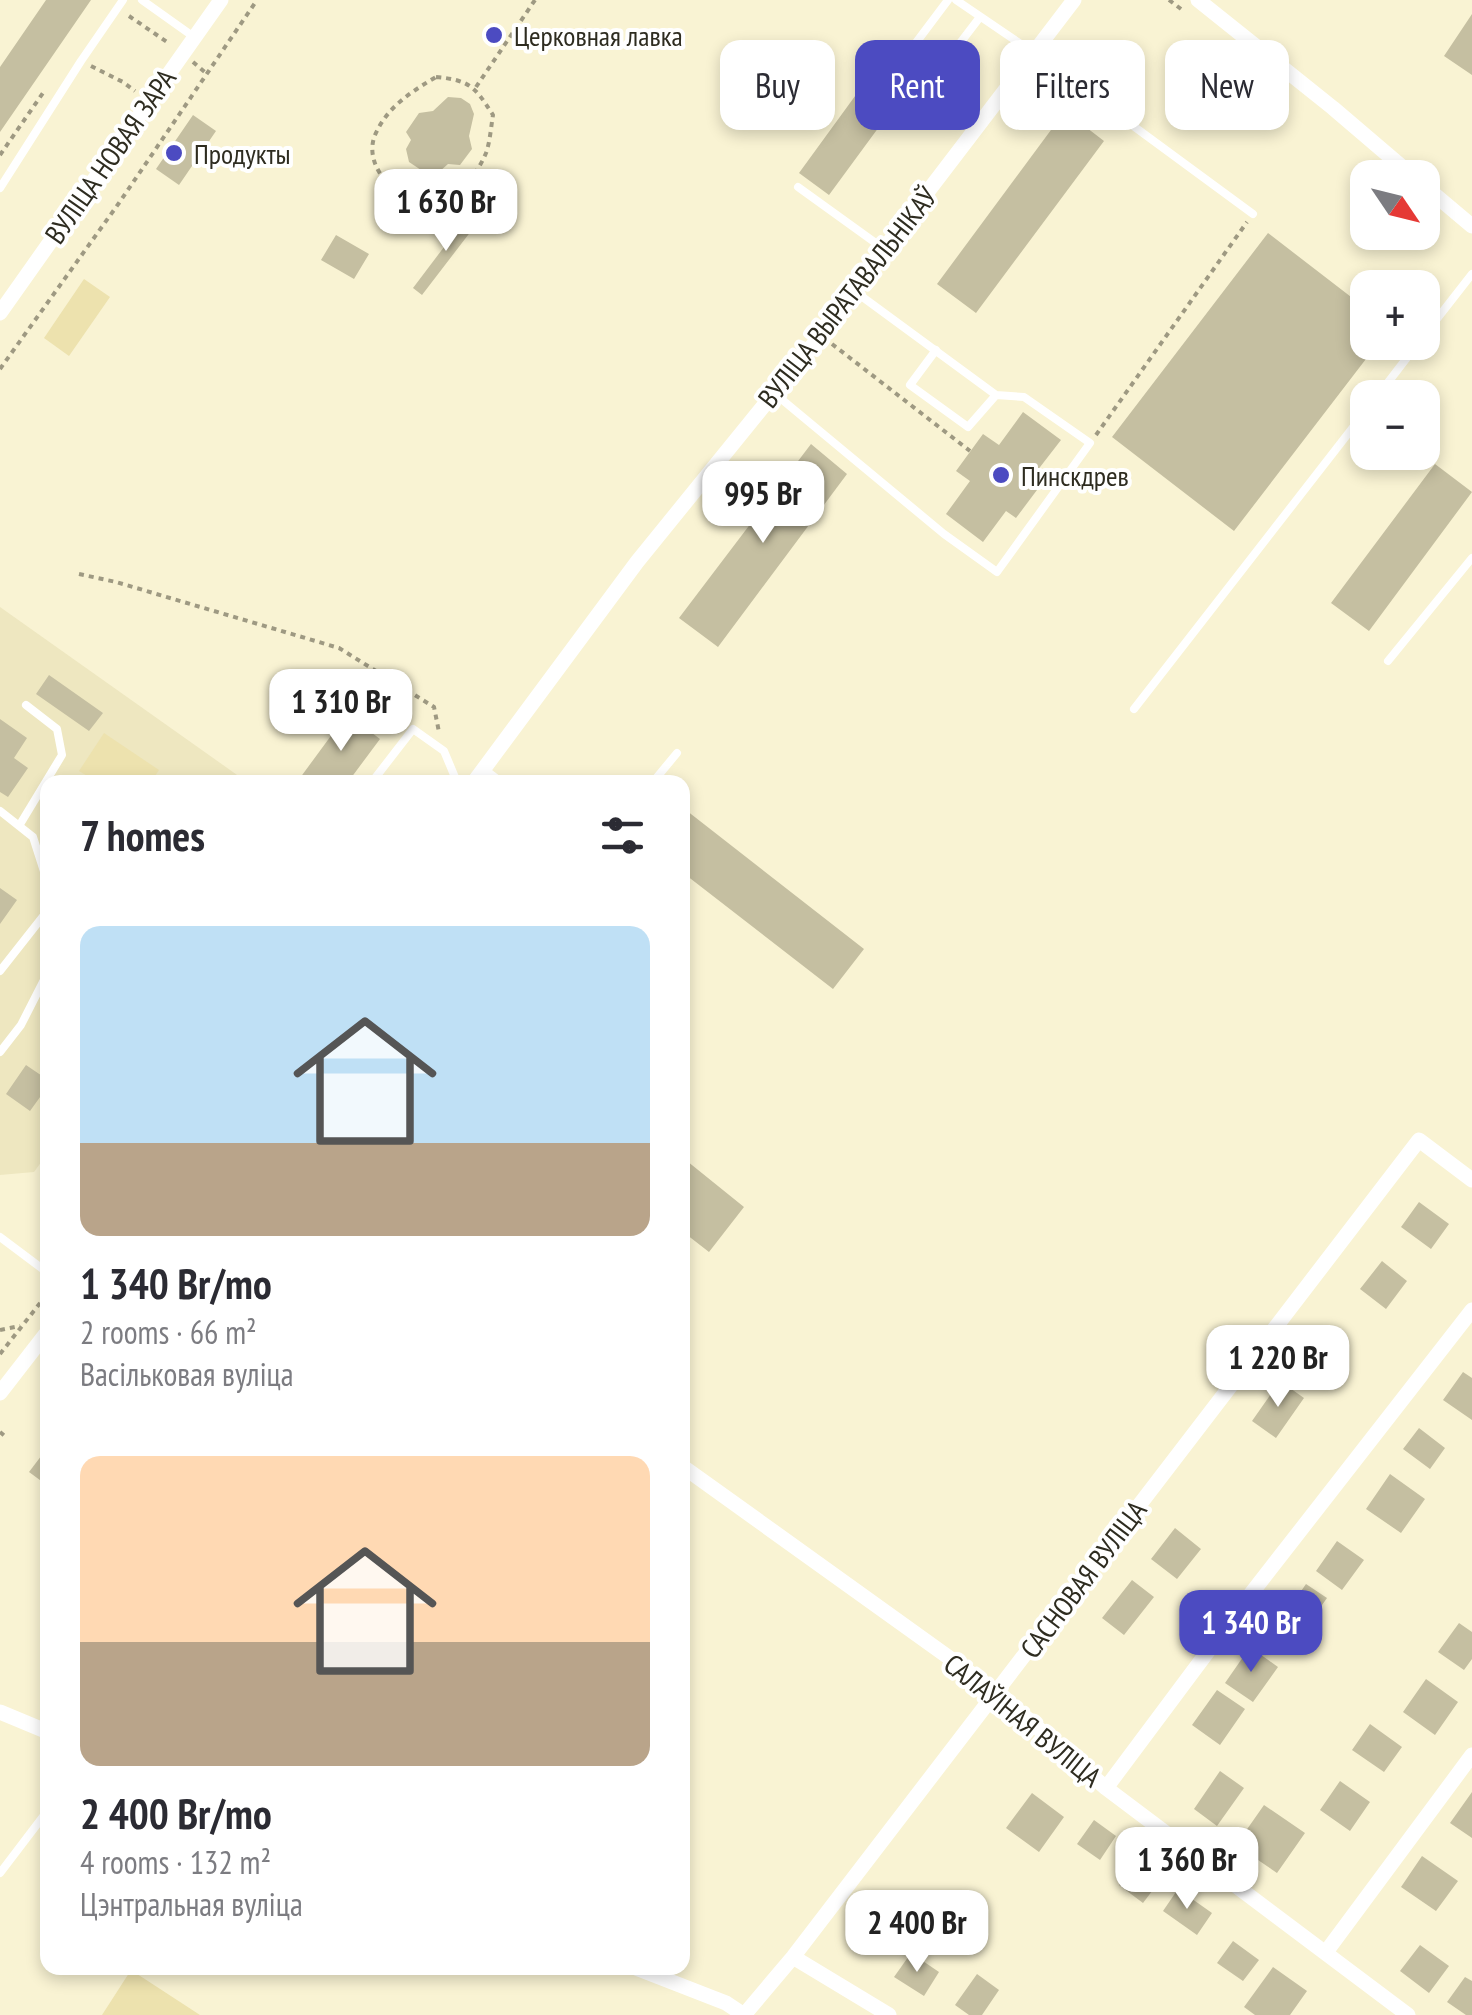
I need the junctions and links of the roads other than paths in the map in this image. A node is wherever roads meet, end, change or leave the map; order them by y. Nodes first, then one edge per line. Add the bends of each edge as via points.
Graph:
1 (123, 0) edge
2 (142, 0) edge
3 (220, 0) edge
4 (948, 0) edge
5 (956, 0) edge
6 (1074, 0) edge
7 (1198, 0) edge
8 (980, 17) junction
9 (194, 37) junction
10 (1014, 40) edge
11 (1044, 40) edge
12 (1000, 98) edge
13 (1139, 130) edge
14 (1394, 160) edge
15 (798, 187) dead end
16 (0, 188) edge
17 (1440, 199) edge
18 (1253, 214) road end
19 (1472, 226) edge
20 (884, 250) junction
21 (1472, 274) edge
22 (853, 290) junction
23 (0, 313) edge
24 (1440, 315) edge
25 (936, 350) junction
26 (1405, 360) edge
27 (1390, 380) edge
28 (774, 393) junction
29 (996, 395) junction
30 (1350, 431) edge
31 (1472, 558) edge
32 (1388, 661) dead end
33 (26, 705) dead end
34 (1134, 709) dead end
35 (677, 754) dead end
36 (50, 775) edge
37 (378, 775) edge
38 (454, 775) edge
39 (480, 775) edge
40 (659, 775) edge
41 (40, 791) edge
42 (0, 812) edge
43 (19, 826) junction
44 (40, 858) edge
45 (40, 920) edge
46 (0, 971) edge
47 (40, 988) edge
48 (0, 1052) edge
49 (1472, 1180) edge
50 (0, 1236) edge
51 (40, 1267) edge
52 (1472, 1310) edge
53 (40, 1341) edge
54 (0, 1393) edge
55 (690, 1472) edge
56 (997, 1692) junction
57 (0, 1712) edge
58 (40, 1729) edge
59 (1472, 1755) edge
60 (1106, 1788) junction
61 (40, 1820) edge
62 (0, 1872) edge
63 (1326, 1952) junction
64 (793, 1956) junction
65 (654, 1975) edge
66 (744, 2015) edge
67 (889, 2015) edge
68 (1408, 2015) edge

1 - 16 lane
2 - 9 lane
3 - 9 street, ВУЛІЦА НОВАЯ ЗАРА
4 - 8 lane via 903,60 931,81
5 - 8 lane
6 - 11 street, ВУЛІЦА ВЫРАТАВАЛЬНІКАЎ
7 - 14 street
8 - 10 lane
9 - 23 street, ВУЛІЦА НОВАЯ ЗАРА
12 - 20 street, ВУЛІЦА ВЫРАТАВАЛЬНІКАЎ
13 - 18 lane
15 - 20 lane
17 - 19 street
20 - 22 street, ВУЛІЦА ВЫРАТАВАЛЬНІКАЎ
21 - 24 lane
22 - 25 lane
22 - 28 street, ВУЛІЦА ВЫРАТАВАЛЬНІКАЎ
25 - 29 lane
25 - 29 lane via 910,386 968,427
26 - 27 lane
28 - 29 lane via 997,572 1090,443 1024,397
28 - 39 street, ВУЛІЦА ВЫРАТАВАЛЬНІКАЎ
30 - 34 lane
31 - 32 lane
33 - 36 lane via 57,729 62,755
35 - 40 lane
37 - 38 lane via 414,729 444,751
41 - 43 lane
42 - 43 lane
43 - 44 lane via 33,836
45 - 46 lane
47 - 48 lane
49 - 56 street, САСНОВАЯ ВУЛІЦА via 1419,1140
50 - 51 lane
52 - 60 street
53 - 54 street
55 - 56 street, САЛАЎІНАЯ ВУЛІЦА
56 - 60 street, САЛАЎІНАЯ ВУЛІЦА
56 - 64 street, САСНОВАЯ ВУЛІЦА
57 - 58 street
59 - 63 street
60 - 63 street, САЛАЎІНАЯ ВУЛІЦА
61 - 62 lane
63 - 68 street, САЛАЎІНАЯ ВУЛІЦА
64 - 66 street, САСНОВАЯ ВУЛІЦА
64 - 67 street
65 - 66 street

